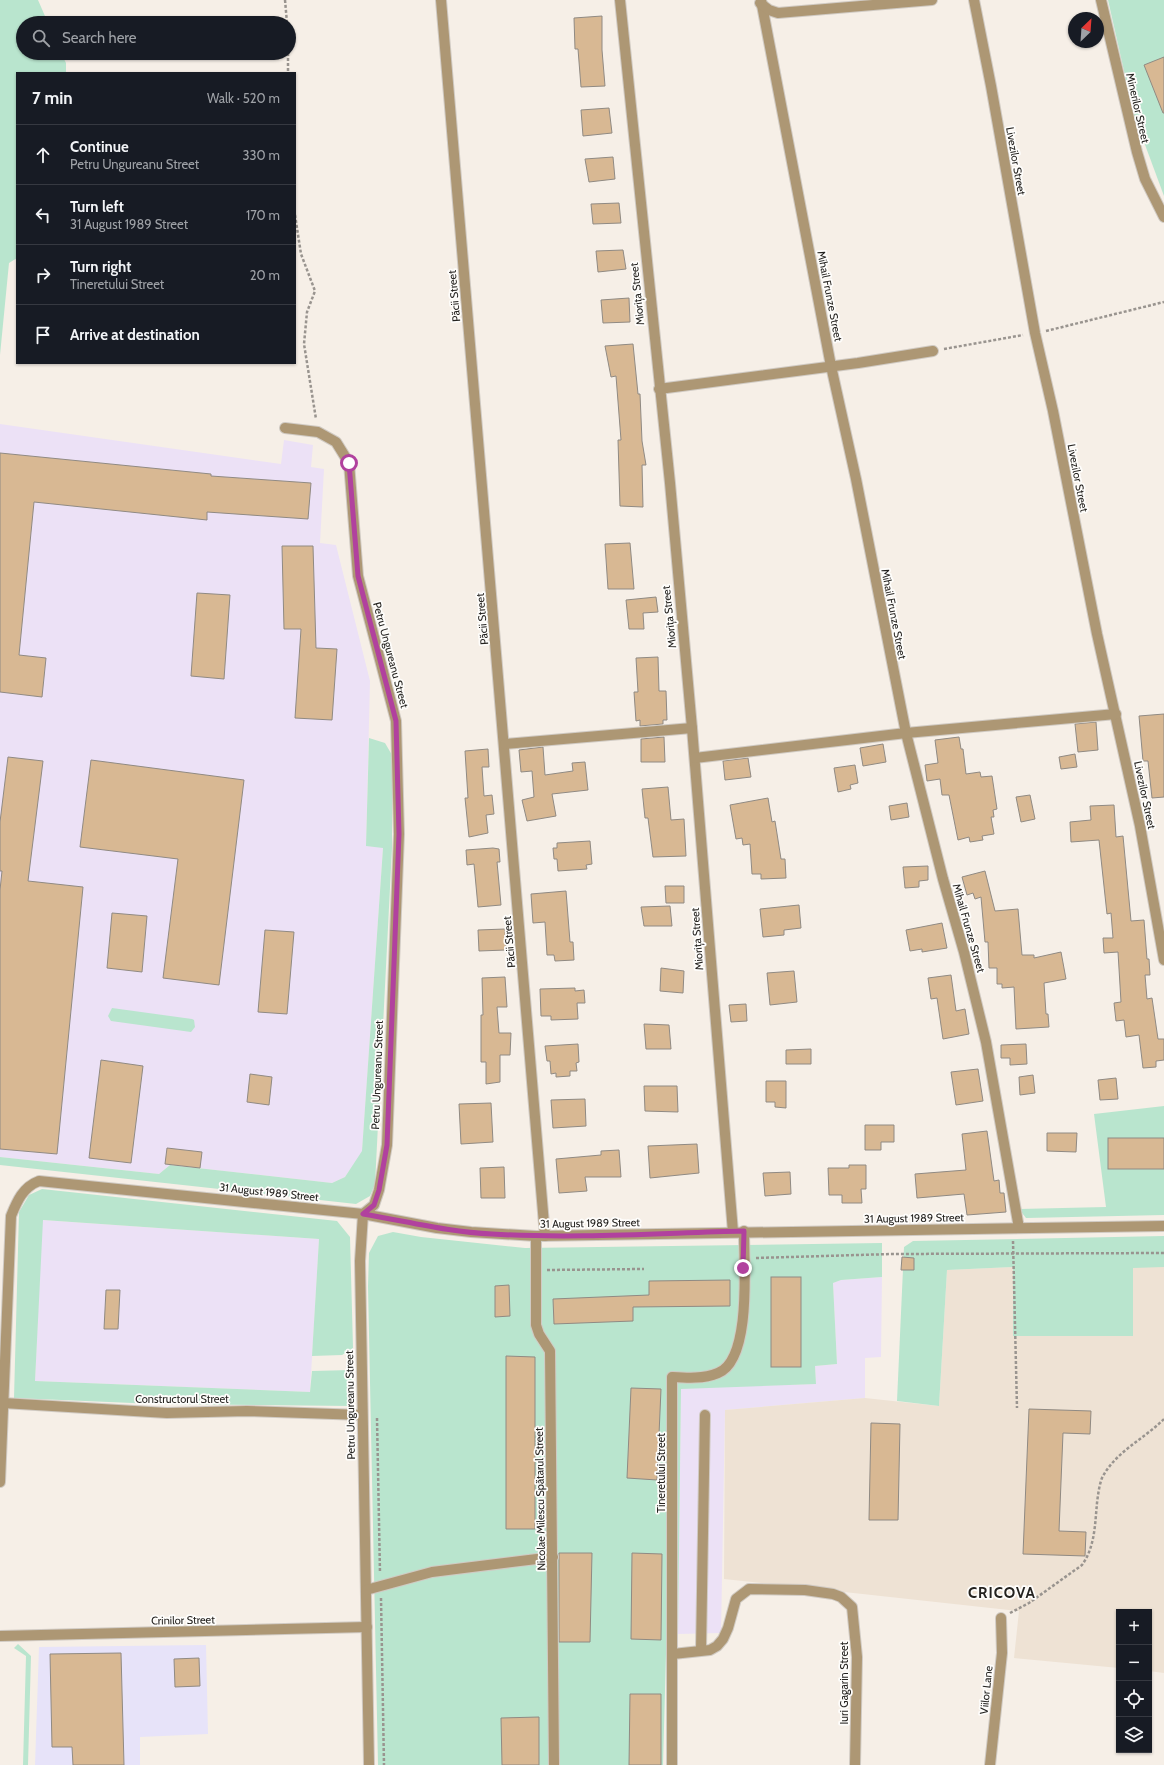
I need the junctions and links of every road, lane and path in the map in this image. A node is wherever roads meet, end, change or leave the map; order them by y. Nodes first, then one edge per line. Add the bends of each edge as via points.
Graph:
1 (285, 0) edge
2 (441, 0) edge
3 (620, 0) edge
4 (932, 0) edge
5 (974, 0) edge
6 (1101, 0) edge
7 (760, 2) edge
8 (286, 16) edge
9 (288, 60) edge
10 (288, 72) edge
11 (1164, 217) edge
12 (296, 222) edge
13 (1164, 302) edge
14 (1035, 333) junction
15 (933, 351) joint
16 (831, 366) junction
17 (659, 389) junction
18 (285, 428) dead end
19 (318, 432) junction
20 (1116, 714) junction
21 (692, 728) junction
22 (906, 732) junction
23 (504, 744) junction
24 (694, 758) junction
25 (1164, 960) edge
26 (363, 1214) junction
27 (1164, 1226) edge
28 (1016, 1228) junction
29 (744, 1231) junction
30 (733, 1232) junction
31 (540, 1236) junction
32 (1164, 1253) edge
33 (1014, 1254) junction
34 (744, 1258) junction
35 (644, 1269) dead end
36 (537, 1270) junction
37 (3, 1403) junction
38 (1017, 1408) dead end
39 (377, 1412) dead end
40 (362, 1415) junction
41 (705, 1415) dead end
42 (1164, 1419) edge
43 (0, 1482) edge
44 (552, 1557) junction
45 (381, 1586) junction
46 (366, 1590) junction
47 (1001, 1618) joint
48 (367, 1627) junction
49 (0, 1636) edge
50 (701, 1650) junction
51 (673, 1654) junction
52 (369, 1765) edge
53 (384, 1765) edge
54 (554, 1765) edge
55 (672, 1765) edge
56 (855, 1765) edge
57 (990, 1765) edge

1 - 8 path
2 - 23 street, Păcii Street
3 - 17 street, Miorița Street
4 - 7 street via 778,13 769,10
5 - 14 street, Livezilor Street
6 - 11 street, Minerilor Street via 1137,152 1145,178
7 - 16 street, Mihail Frunze Street
9 - 10 path
12 - 19 path via 301,254 315,291 307,312 304,344
13 - 14 path
14 - 15 path
14 - 20 street, Livezilor Street
15 - 16 street
16 - 17 street
16 - 22 street, Mihail Frunze Street
17 - 21 street, Miorița Street
18 - 19 street, Petru Ungureanu Street
19 - 26 street, Petru Ungureanu Street via 336,442 349,463 358,576 396,721 399,834 387,1145 374,1205
20 - 22 street
20 - 25 street, Livezilor Street via 1140,826
21 - 23 street
21 - 24 street, Miorița Street
22 - 24 street
22 - 28 street, Mihail Frunze Street via 986,1042
23 - 31 street, Păcii Street
24 - 30 street, Miorița Street
26 - 31 street, 31 August 1989 Street via 464,1232
26 - 37 street, 31 August 1989 Street via 45,1181 34,1183 23,1192 11,1216
26 - 40 street, Petru Ungureanu Street via 360,1261
27 - 28 street, 31 August 1989 Street
28 - 29 street, 31 August 1989 Street
28 - 33 path
29 - 30 street, 31 August 1989 Street
29 - 34 street, Tineretului Street
30 - 31 street, 31 August 1989 Street
31 - 36 street, Nicolae Milescu Spătarul Street
32 - 33 path
33 - 34 path
33 - 38 path
34 - 51 street, Tineretului Street via 743,1325 738,1350 729,1365 719,1373 698,1378 672,1377
35 - 36 path
36 - 44 street, Nicolae Milescu Spătarul Street via 536,1325 550,1351
37 - 40 street, Constructorul Street via 168,1413 247,1411
37 - 43 street
39 - 45 path
40 - 46 street, Petru Ungureanu Street
41 - 50 street
42 - 47 path via 1126,1449 1102,1479 1095,1529 1088,1557 1082,1565
44 - 45 street via 432,1572
44 - 54 street, Nicolae Milescu Spătarul Street
45 - 46 street
45 - 53 path
46 - 48 street, Petru Ungureanu Street
47 - 57 street, Viilor Lane via 1002,1653
48 - 49 street, Crinilor Street
48 - 52 street, Petru Ungureanu Street
50 - 51 street, Iuri Gagarin Street
50 - 56 street, Iuri Gagarin Street via 710,1650 723,1639 736,1599 749,1590 763,1588 820,1592 833,1594 846,1602 852,1607 857,1657
51 - 55 street, Tineretului Street

